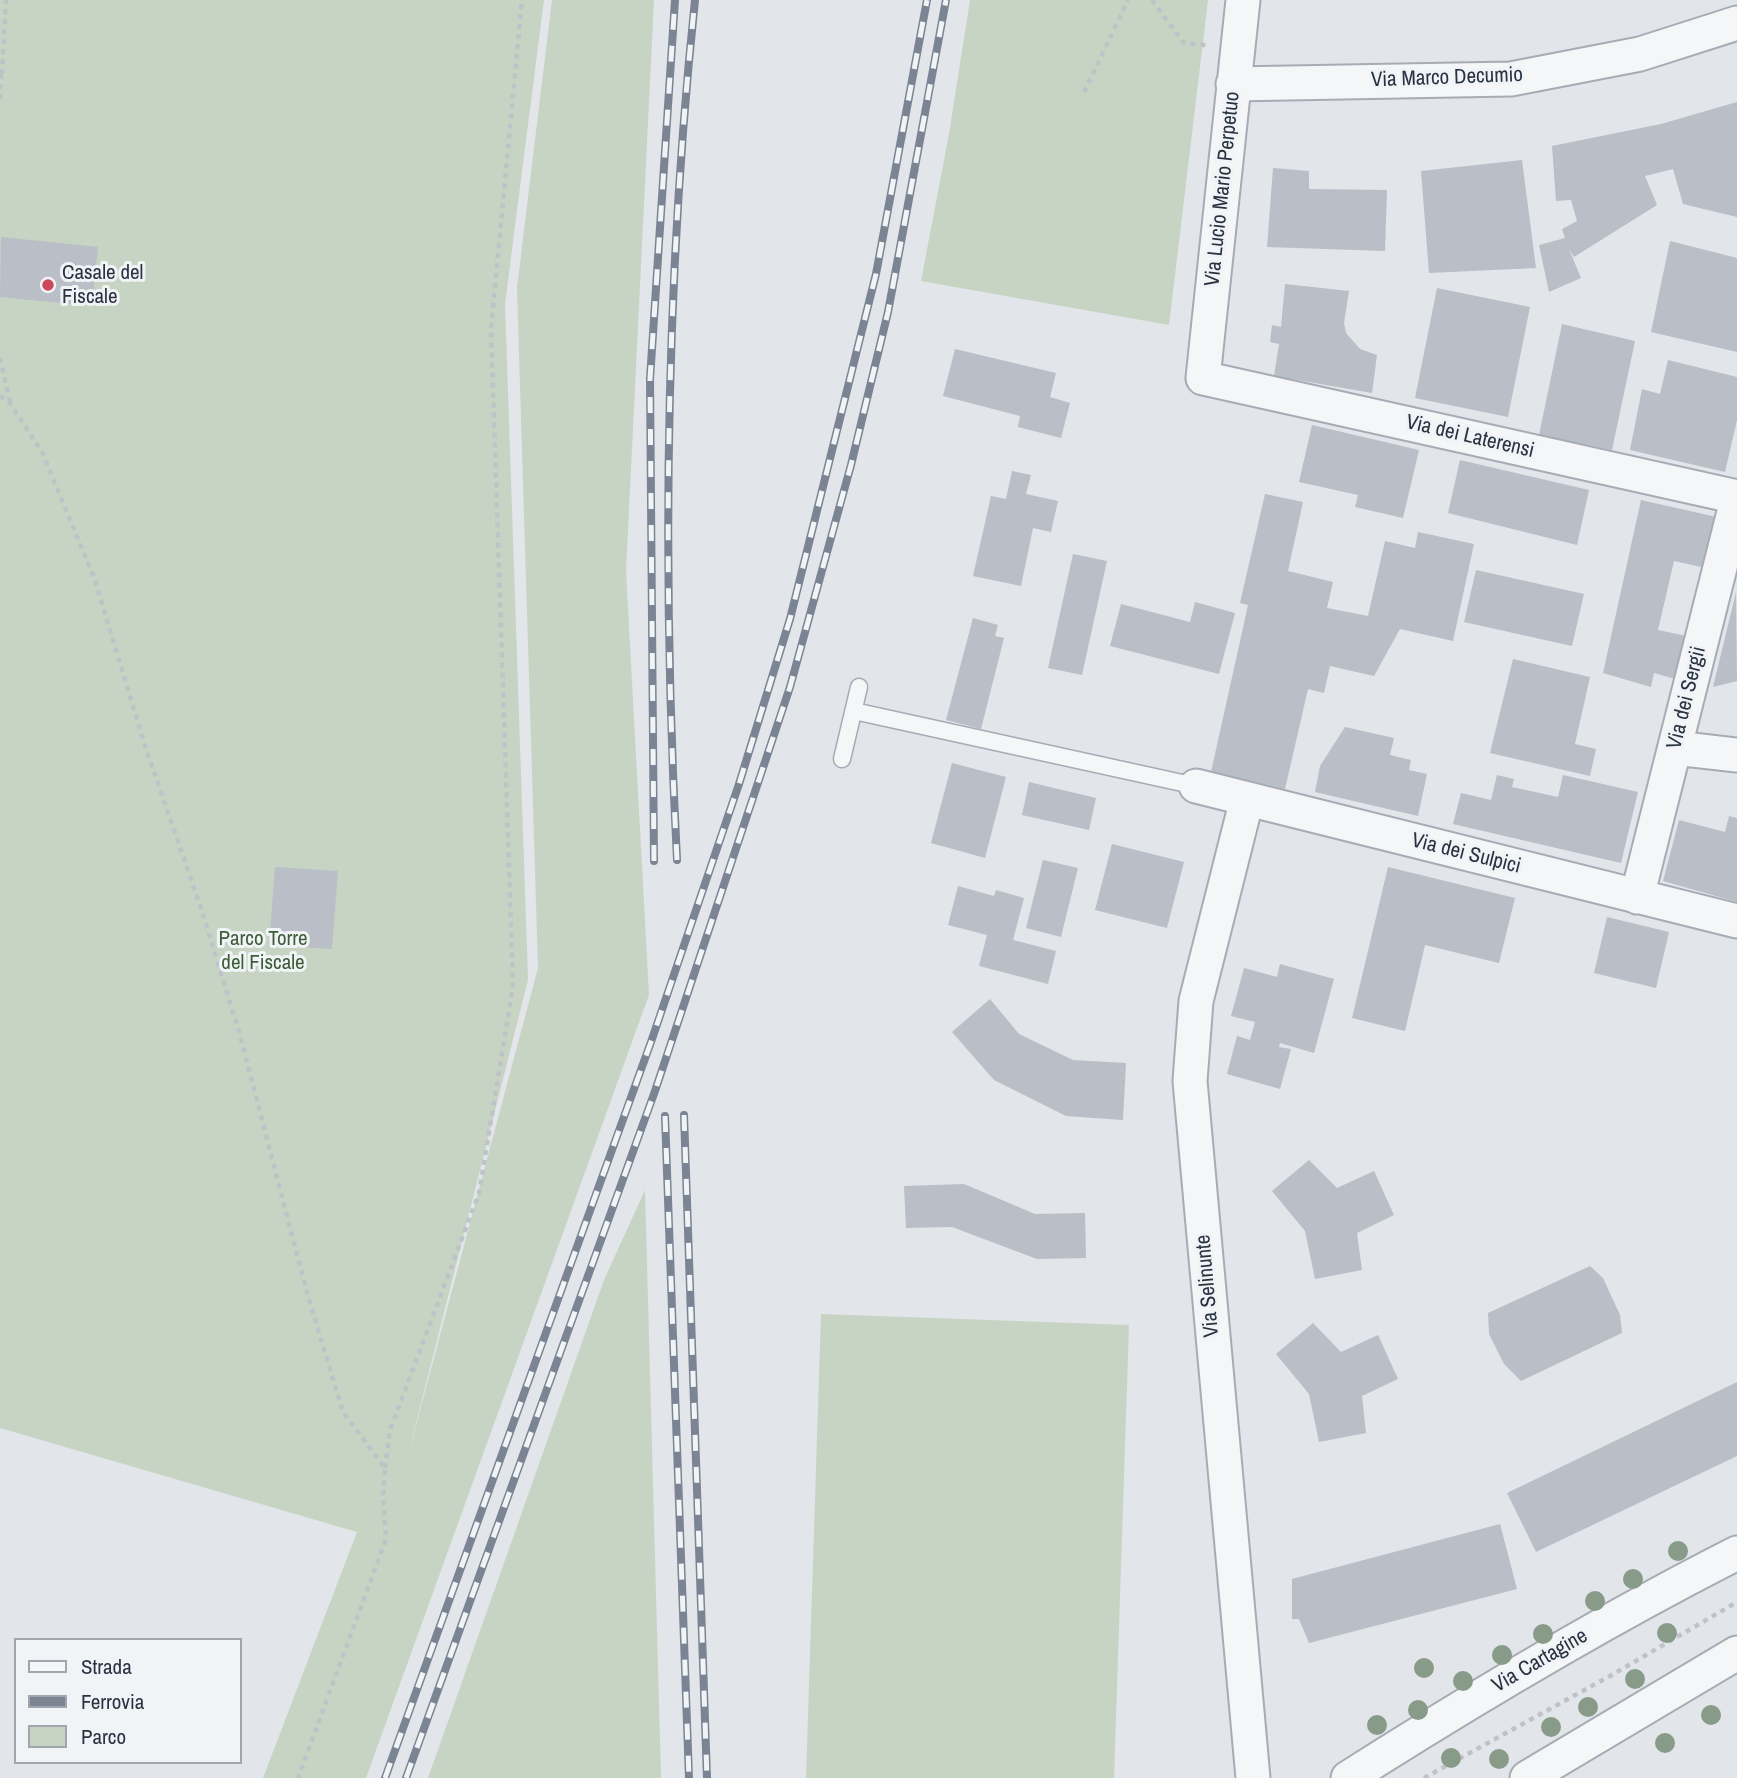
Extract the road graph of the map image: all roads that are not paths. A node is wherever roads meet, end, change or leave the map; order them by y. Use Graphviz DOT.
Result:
graph roads {
  1 [pos="1243,0"];
  2 [pos="1737,23"];
  3 [pos="1233,84"];
  4 [pos="1203,378"];
  5 [pos="1737,498"];
  6 [pos="859,687"];
  7 [pos="854,712"];
  8 [pos="1675,748"];
  9 [pos="1737,755"];
  10 [pos="842,759"];
  11 [pos="1196,786"];
  12 [pos="1247,799"];
  13 [pos="1637,897"];
  14 [pos="1737,920"];
  15 [pos="1737,1553"];
  16 [pos="1737,1653"];
  17 [pos="1254,1778"];
  18 [pos="1348,1778"];
  19 [pos="1527,1778"];
  1 -- 3 [label="street, Via Lucio Mario Perpetuo"];
  2 -- 3 [label="street, Via Marco Decumio"];
  3 -- 4 [label="street, Via Lucio Mario Perpetuo"];
  4 -- 5 [label="street, Via dei Laterensi"];
  5 -- 8 [label="street, Via dei Sergii"];
  6 -- 7 [label="lane"];
  7 -- 10 [label="lane"];
  7 -- 11 [label="lane"];
  8 -- 9 [label="street"];
  8 -- 13 [label="street, Via dei Sergii"];
  11 -- 12 [label="street, Via dei Sulpici"];
  12 -- 13 [label="street, Via dei Sulpici"];
  12 -- 17 [label="street, Via Selinunte"];
  13 -- 14 [label="street, Via dei Sulpici"];
  15 -- 18 [label="street, Via Cartagine"];
  16 -- 19 [label="street"];
}
